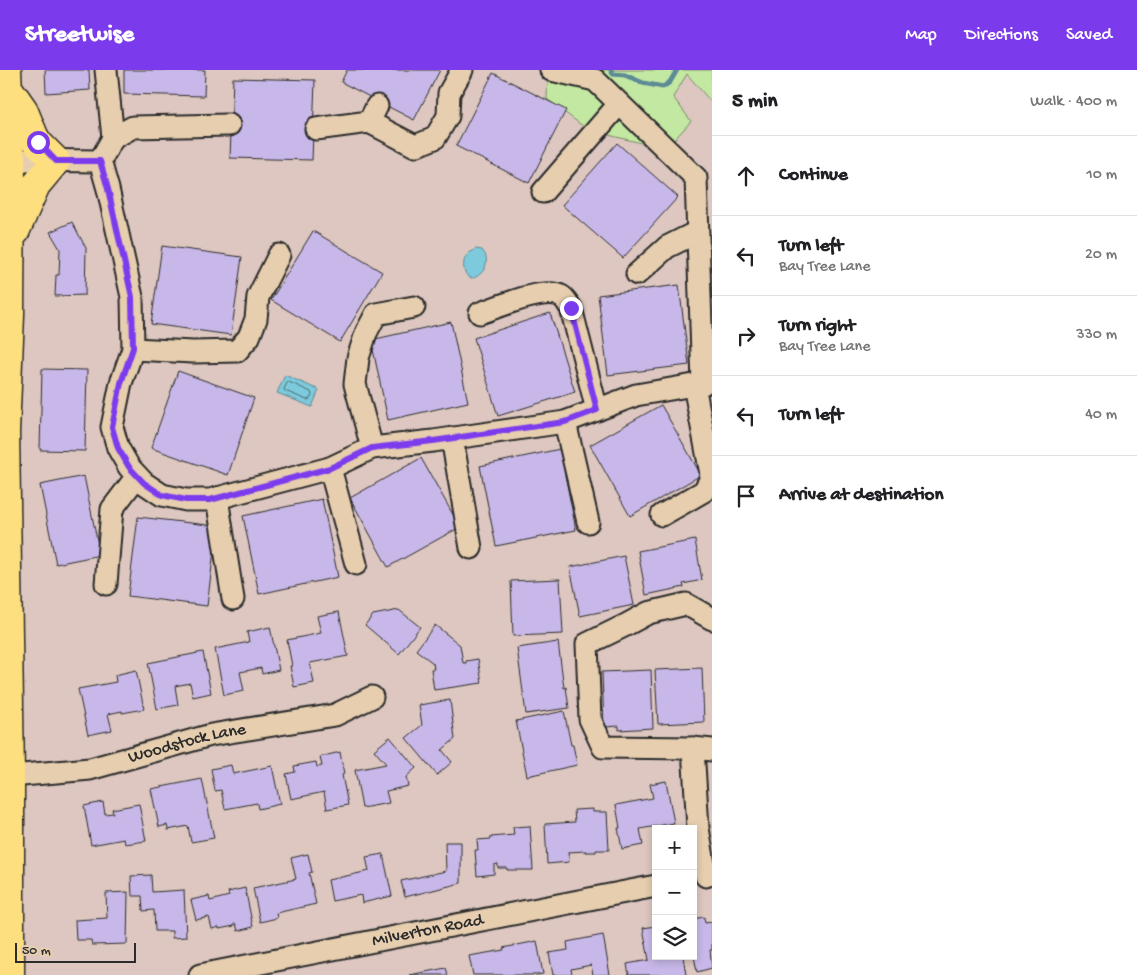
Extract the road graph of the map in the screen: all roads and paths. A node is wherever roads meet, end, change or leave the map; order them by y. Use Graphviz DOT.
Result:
graph roads {
  1 [pos="106,70"];
  2 [pos="462,70"];
  3 [pos="551,70"];
  4 [pos="7,78"];
  5 [pos="619,104"];
  6 [pos="229,125"];
  7 [pos="316,129"];
  8 [pos="113,138"];
  9 [pos="56,161"];
  10 [pos="100,161"];
  11 [pos="5,162"];
  12 [pos="543,192"];
  13 [pos="698,232"];
  14 [pos="11,240"];
  15 [pos="279,255"];
  16 [pos="637,274"];
  17 [pos="414,307"];
  18 [pos="480,313"];
  19 [pos="133,348"];
  20 [pos="694,386"];
  21 [pos="597,410"];
  22 [pos="565,422"];
  23 [pos="452,438"];
  24 [pos="372,448"];
  25 [pos="330,468"];
  26 [pos="137,476"];
  27 [pos="217,498"];
  28 [pos="662,515"];
  29 [pos="588,522"];
  30 [pos="472,548"];
  31 [pos="356,564"];
  32 [pos="106,584"];
  33 [pos="233,598"];
  34 [pos="712,619"];
  35 [pos="372,696"];
  36 [pos="702,749"];
  37 [pos="5,777"];
  38 [pos="704,877"];
  39 [pos="652,887"];
  40 [pos="10,975"];
  41 [pos="200,975"];
  1 -- 8 [label="street"];
  2 -- 7 [label="street"];
  3 -- 5 [label="street"];
  4 -- 9 [label="main road"];
  4 -- 11 [label="main road"];
  5 -- 12 [label="street"];
  5 -- 13 [label="street"];
  6 -- 8 [label="street"];
  8 -- 10 [label="street"];
  9 -- 10 [label="street"];
  9 -- 11 [label="street"];
  9 -- 14 [label="main road"];
  10 -- 19 [label="street"];
  11 -- 14 [label="main road"];
  13 -- 16 [label="street"];
  13 -- 20 [label="street"];
  14 -- 37 [label="main road"];
  15 -- 19 [label="street"];
  17 -- 24 [label="street"];
  18 -- 21 [label="street"];
  19 -- 26 [label="street"];
  20 -- 21 [label="street"];
  20 -- 28 [label="street"];
  21 -- 22 [label="street"];
  22 -- 23 [label="street"];
  22 -- 29 [label="street"];
  23 -- 24 [label="street"];
  23 -- 30 [label="street"];
  24 -- 25 [label="street"];
  25 -- 27 [label="street"];
  25 -- 31 [label="street"];
  26 -- 27 [label="street"];
  26 -- 32 [label="street"];
  27 -- 33 [label="street"];
  34 -- 36 [label="street"];
  35 -- 37 [label="street, Woodstock Lane"];
  36 -- 38 [label="street"];
  37 -- 40 [label="main road"];
  39 -- 41 [label="street, Milverton Road"];
}
